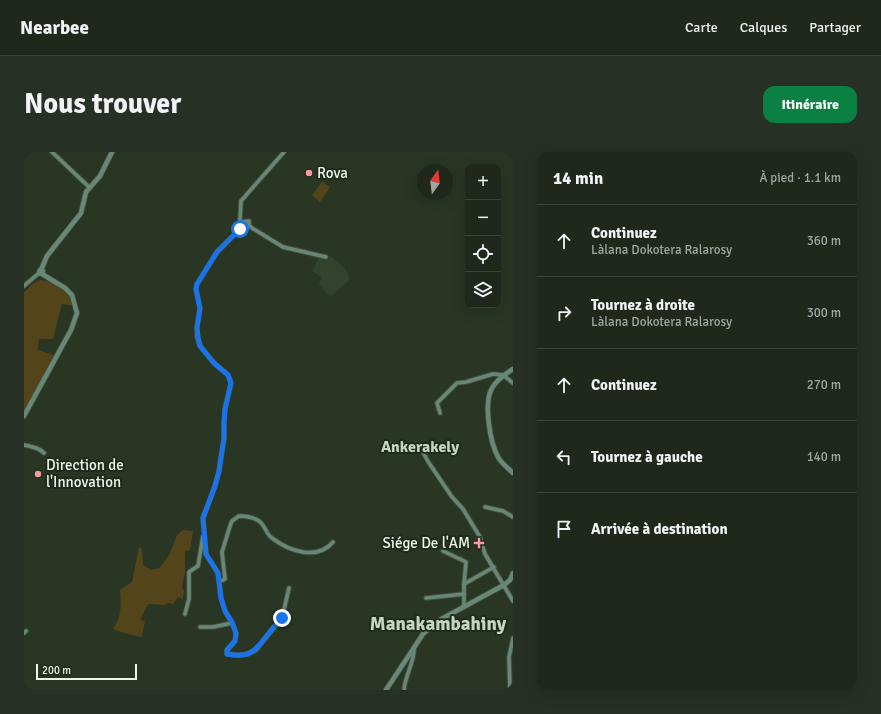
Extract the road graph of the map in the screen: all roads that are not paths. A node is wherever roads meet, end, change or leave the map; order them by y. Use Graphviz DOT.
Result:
graph roads {
  1 [pos="52,152"];
  2 [pos="112,152"];
  3 [pos="284,152"];
  4 [pos="89,187"];
  5 [pos="242,222"];
  6 [pos="326,257"];
  7 [pos="41,272"];
  8 [pos="24,286"];
  9 [pos="513,369"];
  10 [pos="503,375"];
  11 [pos="513,383"];
  12 [pos="440,413"];
  13 [pos="24,416"];
  14 [pos="388,444"];
  15 [pos="24,445"];
  16 [pos="44,453"];
  17 [pos="513,473"];
  18 [pos="485,507"];
  19 [pos="513,517"];
  20 [pos="204,531"];
  21 [pos="333,542"];
  22 [pos="442,551"];
  23 [pos="494,567"];
  24 [pos="513,572"];
  25 [pos="219,582"];
  26 [pos="464,584"];
  27 [pos="504,585"];
  28 [pos="290,588"];
  29 [pos="464,594"];
  30 [pos="512,596"];
  31 [pos="426,598"];
  32 [pos="513,601"];
  33 [pos="464,608"];
  34 [pos="185,614"];
  35 [pos="232,622"];
  36 [pos="200,627"];
  37 [pos="513,638"];
  38 [pos="414,648"];
  39 [pos="386,690"];
  40 [pos="404,690"];
  41 [pos="510,690"];
  1 -- 4 [label="street"];
  2 -- 4 [label="street"];
  3 -- 5 [label="street"];
  4 -- 7 [label="street"];
  5 -- 6 [label="street"];
  5 -- 20 [label="street"];
  7 -- 8 [label="street"];
  7 -- 13 [label="street"];
  9 -- 10 [label="street"];
  10 -- 11 [label="street"];
  10 -- 12 [label="street"];
  10 -- 17 [label="street"];
  14 -- 23 [label="street"];
  15 -- 16 [label="street"];
  18 -- 19 [label="street"];
  20 -- 25 [label="street"];
  20 -- 34 [label="street"];
  21 -- 25 [label="street"];
  22 -- 26 [label="street"];
  23 -- 26 [label="street"];
  23 -- 27 [label="street"];
  24 -- 27 [label="street"];
  25 -- 35 [label="street"];
  26 -- 29 [label="street"];
  27 -- 30 [label="street"];
  27 -- 33 [label="street"];
  28 -- 35 [label="street"];
  29 -- 31 [label="street"];
  29 -- 33 [label="street"];
  30 -- 32 [label="street"];
  33 -- 38 [label="street"];
  35 -- 36 [label="street"];
  37 -- 41 [label="street"];
  38 -- 39 [label="street"];
  38 -- 40 [label="street"];
}
